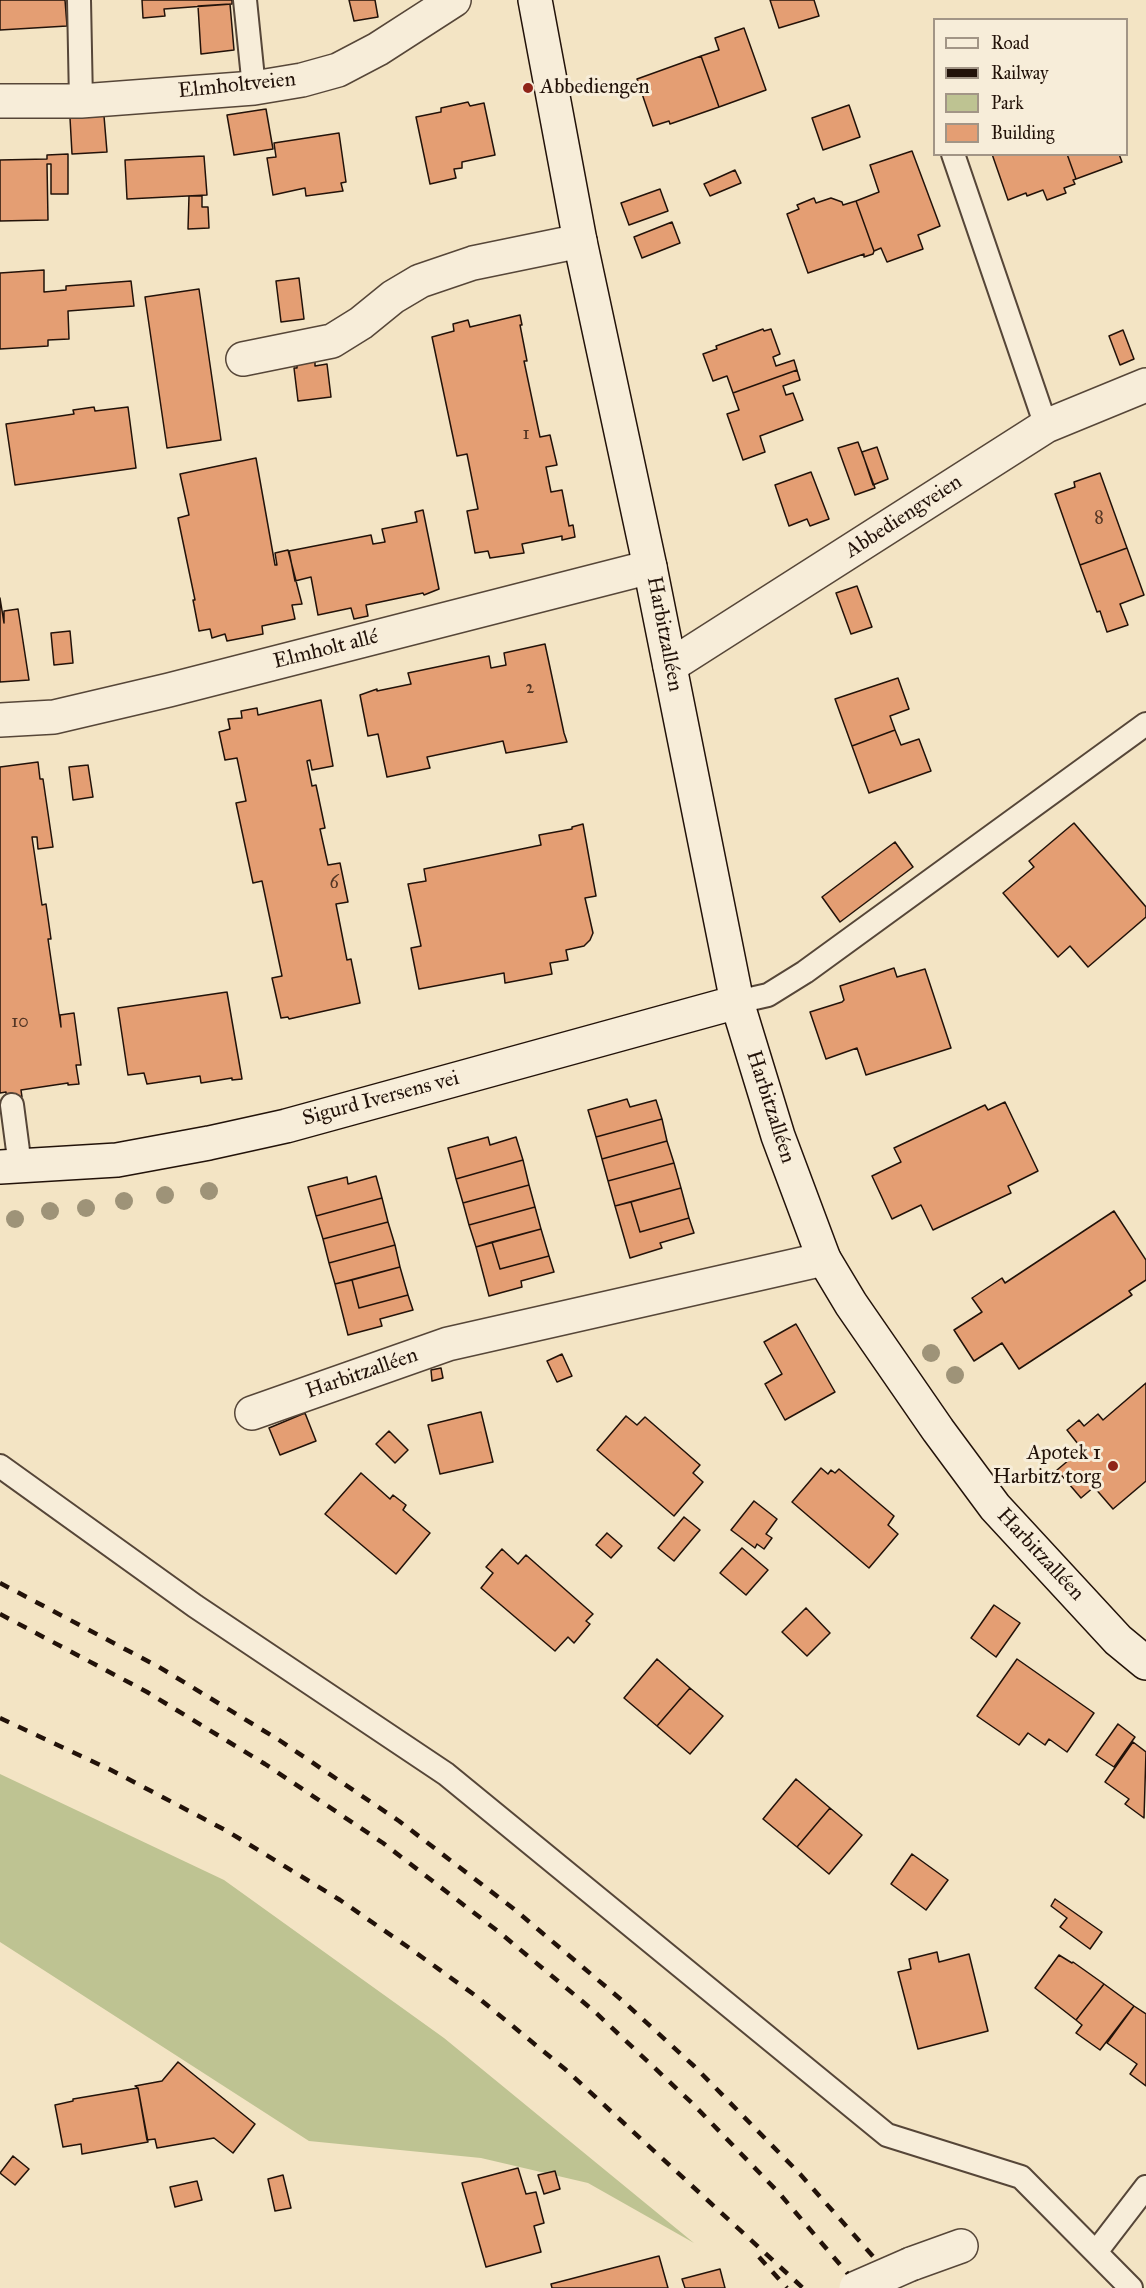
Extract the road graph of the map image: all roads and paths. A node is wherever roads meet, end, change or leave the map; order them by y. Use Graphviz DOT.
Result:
graph roads {
  1 [pos="79,0"];
  2 [pos="245,0"];
  3 [pos="454,0"];
  4 [pos="535,0"];
  5 [pos="254,88"];
  6 [pos="0,101"];
  7 [pos="81,101"];
  8 [pos="954,156"];
  9 [pos="580,241"];
  10 [pos="243,359"];
  11 [pos="1146,385"];
  12 [pos="1046,426"];
  13 [pos="650,567"];
  14 [pos="670,666"];
  15 [pos="0,720"];
  16 [pos="1146,724"];
  17 [pos="737,1002"];
  18 [pos="12,1105"];
  19 [pos="10,1166"];
  20 [pos="824,1259"];
  21 [pos="252,1413"];
  22 [pos="0,1467"];
  23 [pos="1146,1663"];
  24 [pos="1146,2187"];
  25 [pos="961,2246"];
  26 [pos="1095,2252"];
  27 [pos="856,2288"];
  28 [pos="1131,2288"];
  1 -- 7 [label="lane"];
  2 -- 5 [label="lane"];
  3 -- 5 [label="street, Elmholtveien"];
  4 -- 9 [label="street, Harbitzalléen"];
  5 -- 7 [label="street, Elmholtveien"];
  6 -- 7 [label="street, Elmholtveien"];
  8 -- 12 [label="lane"];
  9 -- 10 [label="street"];
  9 -- 13 [label="street, Harbitzalléen"];
  11 -- 12 [label="street, Abbediengveien"];
  12 -- 14 [label="street, Abbediengveien"];
  13 -- 14 [label="street, Harbitzalléen"];
  13 -- 15 [label="street, Elmholt allé"];
  14 -- 17 [label="street, Harbitzalléen"];
  16 -- 17 [label="lane"];
  17 -- 19 [label="street, Sigurd Iversens vei"];
  17 -- 20 [label="street, Harbitzalléen"];
  18 -- 19 [label="lane, Sigurd Iversens vei"];
  20 -- 21 [label="street, Harbitzalléen"];
  20 -- 23 [label="street, Harbitzalléen"];
  22 -- 26 [label="lane"];
  24 -- 26 [label="lane"];
  25 -- 27 [label="street, bridge"];
  26 -- 28 [label="lane"];
}
